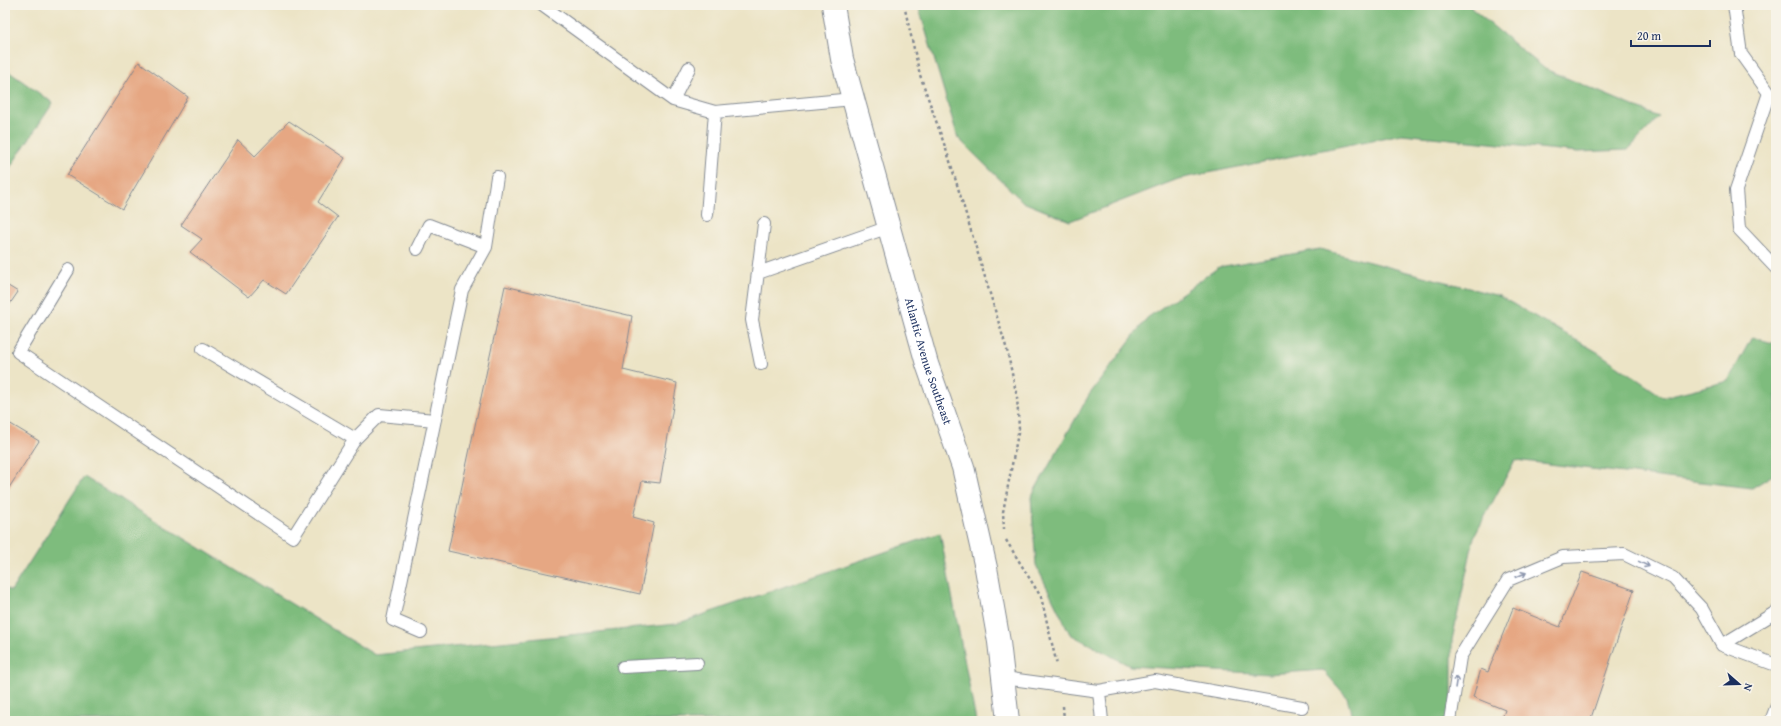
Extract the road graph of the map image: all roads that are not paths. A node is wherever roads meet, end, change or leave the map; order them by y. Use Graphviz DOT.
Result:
graph roads {
  1 [pos="542,5"];
  2 [pos="833,5"];
  3 [pos="1734,5"];
  4 [pos="690,68"];
  5 [pos="853,99"];
  6 [pos="673,100"];
  7 [pos="715,112"];
  8 [pos="497,177"];
  9 [pos="707,215"];
  10 [pos="764,224"];
  11 [pos="889,227"];
  12 [pos="486,247"];
  13 [pos="417,249"];
  14 [pos="1776,268"];
  15 [pos="68,270"];
  16 [pos="758,273"];
  17 [pos="203,349"];
  18 [pos="761,364"];
  19 [pos="435,420"];
  20 [pos="355,439"];
  21 [pos="1776,612"];
  22 [pos="421,632"];
  23 [pos="1722,645"];
  24 [pos="697,663"];
  25 [pos="1776,665"];
  26 [pos="623,666"];
  27 [pos="1004,678"];
  28 [pos="1099,691"];
  29 [pos="1302,707"];
  30 [pos="1776,708"];
  31 [pos="1008,721"];
  32 [pos="1102,721"];
  33 [pos="1450,721"];
  34 [pos="1771,721"];
  1 -- 6 [label="lane"];
  2 -- 5 [label="street, Atlantic Avenue Southeast"];
  3 -- 14 [label="lane"];
  4 -- 6 [label="lane"];
  5 -- 7 [label="lane"];
  5 -- 11 [label="street, Atlantic Avenue Southeast"];
  6 -- 7 [label="lane"];
  7 -- 9 [label="lane"];
  8 -- 12 [label="lane"];
  10 -- 16 [label="lane"];
  11 -- 16 [label="lane"];
  11 -- 27 [label="street, Atlantic Avenue Southeast"];
  12 -- 13 [label="lane"];
  12 -- 19 [label="lane"];
  15 -- 20 [label="lane"];
  16 -- 18 [label="lane"];
  17 -- 20 [label="lane"];
  19 -- 20 [label="lane"];
  19 -- 22 [label="lane"];
  21 -- 23 [label="lane"];
  23 -- 25 [label="lane"];
  33 -- 23 [label="lane, one-way"];
  24 -- 26 [label="lane"];
  27 -- 28 [label="lane"];
  27 -- 31 [label="street, Atlantic Avenue Southeast"];
  28 -- 29 [label="lane"];
  28 -- 32 [label="lane"];
  30 -- 34 [label="lane"];
}
